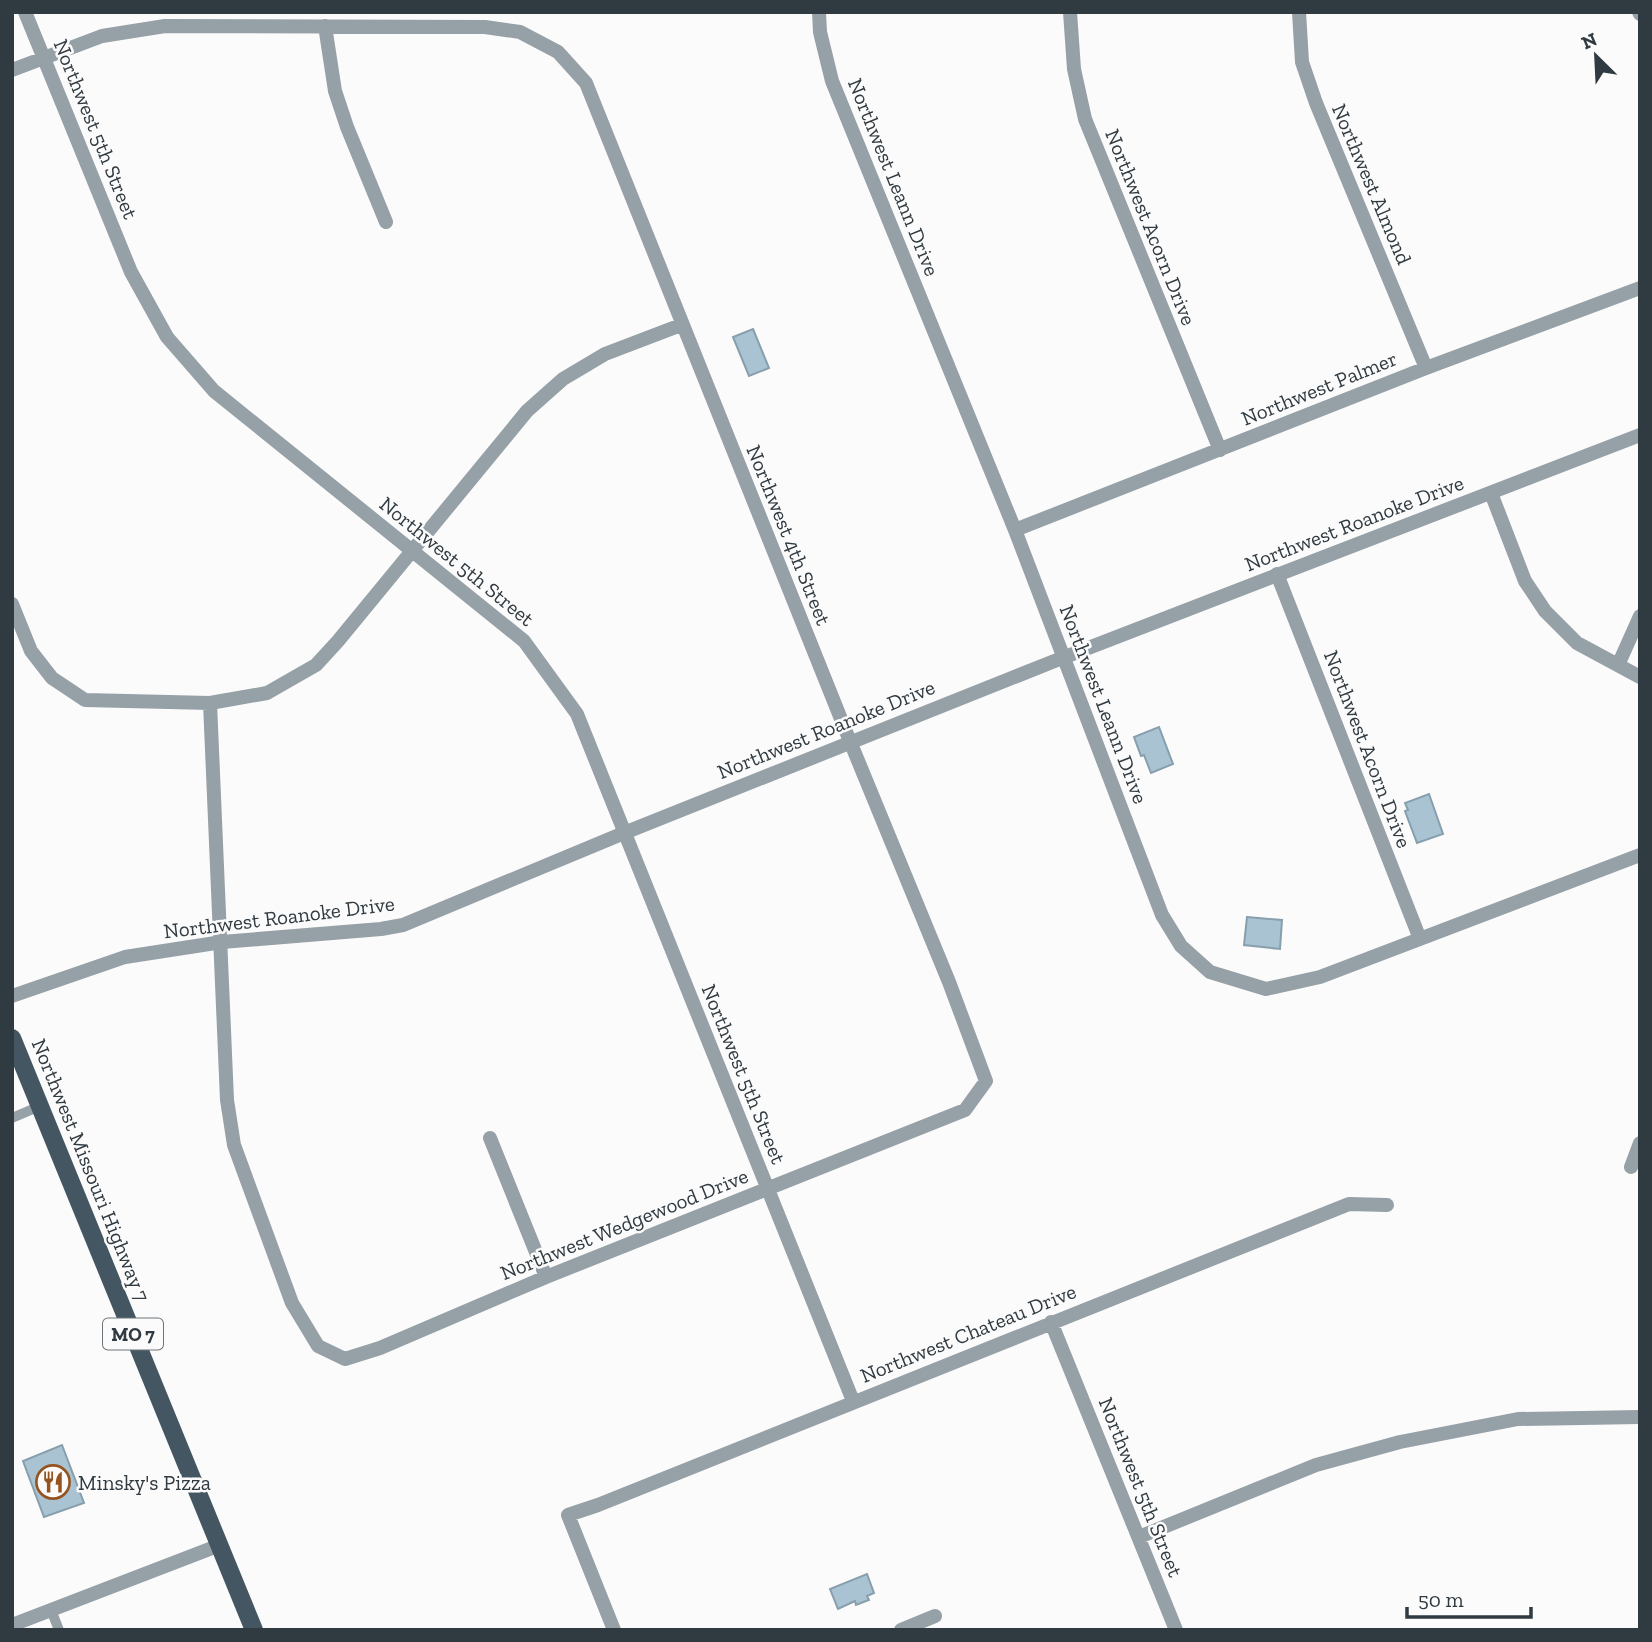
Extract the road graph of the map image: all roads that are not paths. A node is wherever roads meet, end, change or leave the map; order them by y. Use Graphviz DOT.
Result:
graph roads {
  1 [pos="25,12"];
  2 [pos="819,12"];
  3 [pos="1070,12"];
  4 [pos="1298,12"];
  5 [pos="325,26"];
  6 [pos="43,57"];
  7 [pos="12,70"];
  8 [pos="386,222"];
  9 [pos="1640,288"];
  10 [pos="681,325"];
  11 [pos="1426,368"];
  12 [pos="1640,435"];
  13 [pos="1220,450"];
  14 [pos="1491,493"];
  15 [pos="1015,530"];
  16 [pos="413,551"];
  17 [pos="1277,574"];
  18 [pos="12,604"];
  19 [pos="1640,616"];
  20 [pos="1064,657"];
  21 [pos="1619,663"];
  22 [pos="1640,677"];
  23 [pos="210,703"];
  24 [pos="850,742"];
  25 [pos="624,833"];
  26 [pos="1640,855"];
  27 [pos="1420,939"];
  28 [pos="222,942"];
  29 [pos="12,996"];
  30 [pos="12,1038"];
  31 [pos="986,1081"];
  32 [pos="40,1106"];
  33 [pos="12,1118"];
  34 [pos="489,1138"];
  35 [pos="1640,1143"];
  36 [pos="1631,1167"];
  37 [pos="768,1188"];
  38 [pos="1387,1205"];
  39 [pos="546,1277"];
  40 [pos="1051,1322"];
  41 [pos="853,1401"];
  42 [pos="1640,1417"];
  43 [pos="1139,1537"];
  44 [pos="219,1545"];
  45 [pos="51,1609"];
  46 [pos="935,1616"];
  47 [pos="12,1625"];
  48 [pos="59,1630"];
  49 [pos="254,1630"];
  50 [pos="614,1630"];
  51 [pos="901,1630"];
  52 [pos="1176,1630"];
  1 -- 6 [label="street, Northwest 5th Street"];
  2 -- 15 [label="street, Northwest Leann Drive"];
  3 -- 13 [label="street, Northwest Acorn Drive"];
  4 -- 11 [label="street, Northwest Almond"];
  5 -- 6 [label="street, Northwest 4th Street"];
  5 -- 8 [label="street"];
  5 -- 10 [label="street, Northwest 4th Street"];
  6 -- 7 [label="street, Northwest 4th Street"];
  6 -- 16 [label="street, Northwest 5th Street"];
  9 -- 11 [label="street, Northwest Palmer"];
  10 -- 16 [label="street"];
  10 -- 24 [label="street, Northwest 4th Street"];
  11 -- 13 [label="street, Northwest Palmer"];
  12 -- 14 [label="street, Northwest Roanoke Drive"];
  13 -- 15 [label="street, Northwest Palmer"];
  14 -- 17 [label="street, Northwest Roanoke Drive"];
  14 -- 21 [label="street"];
  15 -- 20 [label="street, Northwest Leann Drive"];
  16 -- 23 [label="street"];
  16 -- 25 [label="street, Northwest 5th Street"];
  17 -- 20 [label="street, Northwest Roanoke Drive"];
  17 -- 27 [label="street, Northwest Acorn Drive"];
  18 -- 23 [label="street"];
  19 -- 21 [label="street"];
  20 -- 24 [label="street, Northwest Roanoke Drive"];
  20 -- 27 [label="street, Northwest Leann Drive"];
  21 -- 22 [label="street"];
  23 -- 28 [label="street"];
  24 -- 25 [label="street, Northwest Roanoke Drive"];
  24 -- 31 [label="street, Northwest 4th Street"];
  25 -- 28 [label="street, Northwest Roanoke Drive"];
  25 -- 37 [label="street, Northwest 5th Street"];
  26 -- 27 [label="street, Northwest Leann Drive"];
  28 -- 29 [label="street, Northwest Roanoke Drive"];
  28 -- 39 [label="street, Northwest Wedgewood Drive"];
  30 -- 32 [label="main road, Northwest Missouri Highway 7 / MO 7"];
  31 -- 37 [label="street, Northwest Wedgewood Drive"];
  32 -- 33 [label="lane"];
  32 -- 44 [label="main road, Northwest Missouri Highway 7 / MO 7"];
  34 -- 39 [label="street"];
  35 -- 36 [label="street"];
  37 -- 39 [label="street, Northwest Wedgewood Drive"];
  37 -- 41 [label="street, Northwest 5th Street"];
  38 -- 40 [label="street, Northwest Chateau Drive"];
  40 -- 41 [label="street, Northwest Chateau Drive"];
  40 -- 43 [label="street, Northwest 5th Street"];
  41 -- 50 [label="street, Northwest Chateau Drive"];
  42 -- 43 [label="street"];
  43 -- 52 [label="street, Northwest 5th Street"];
  44 -- 45 [label="street"];
  44 -- 49 [label="main road, Northwest Missouri Highway 7 / MO 7"];
  45 -- 47 [label="street"];
  45 -- 48 [label="lane"];
  46 -- 51 [label="street"];
}
